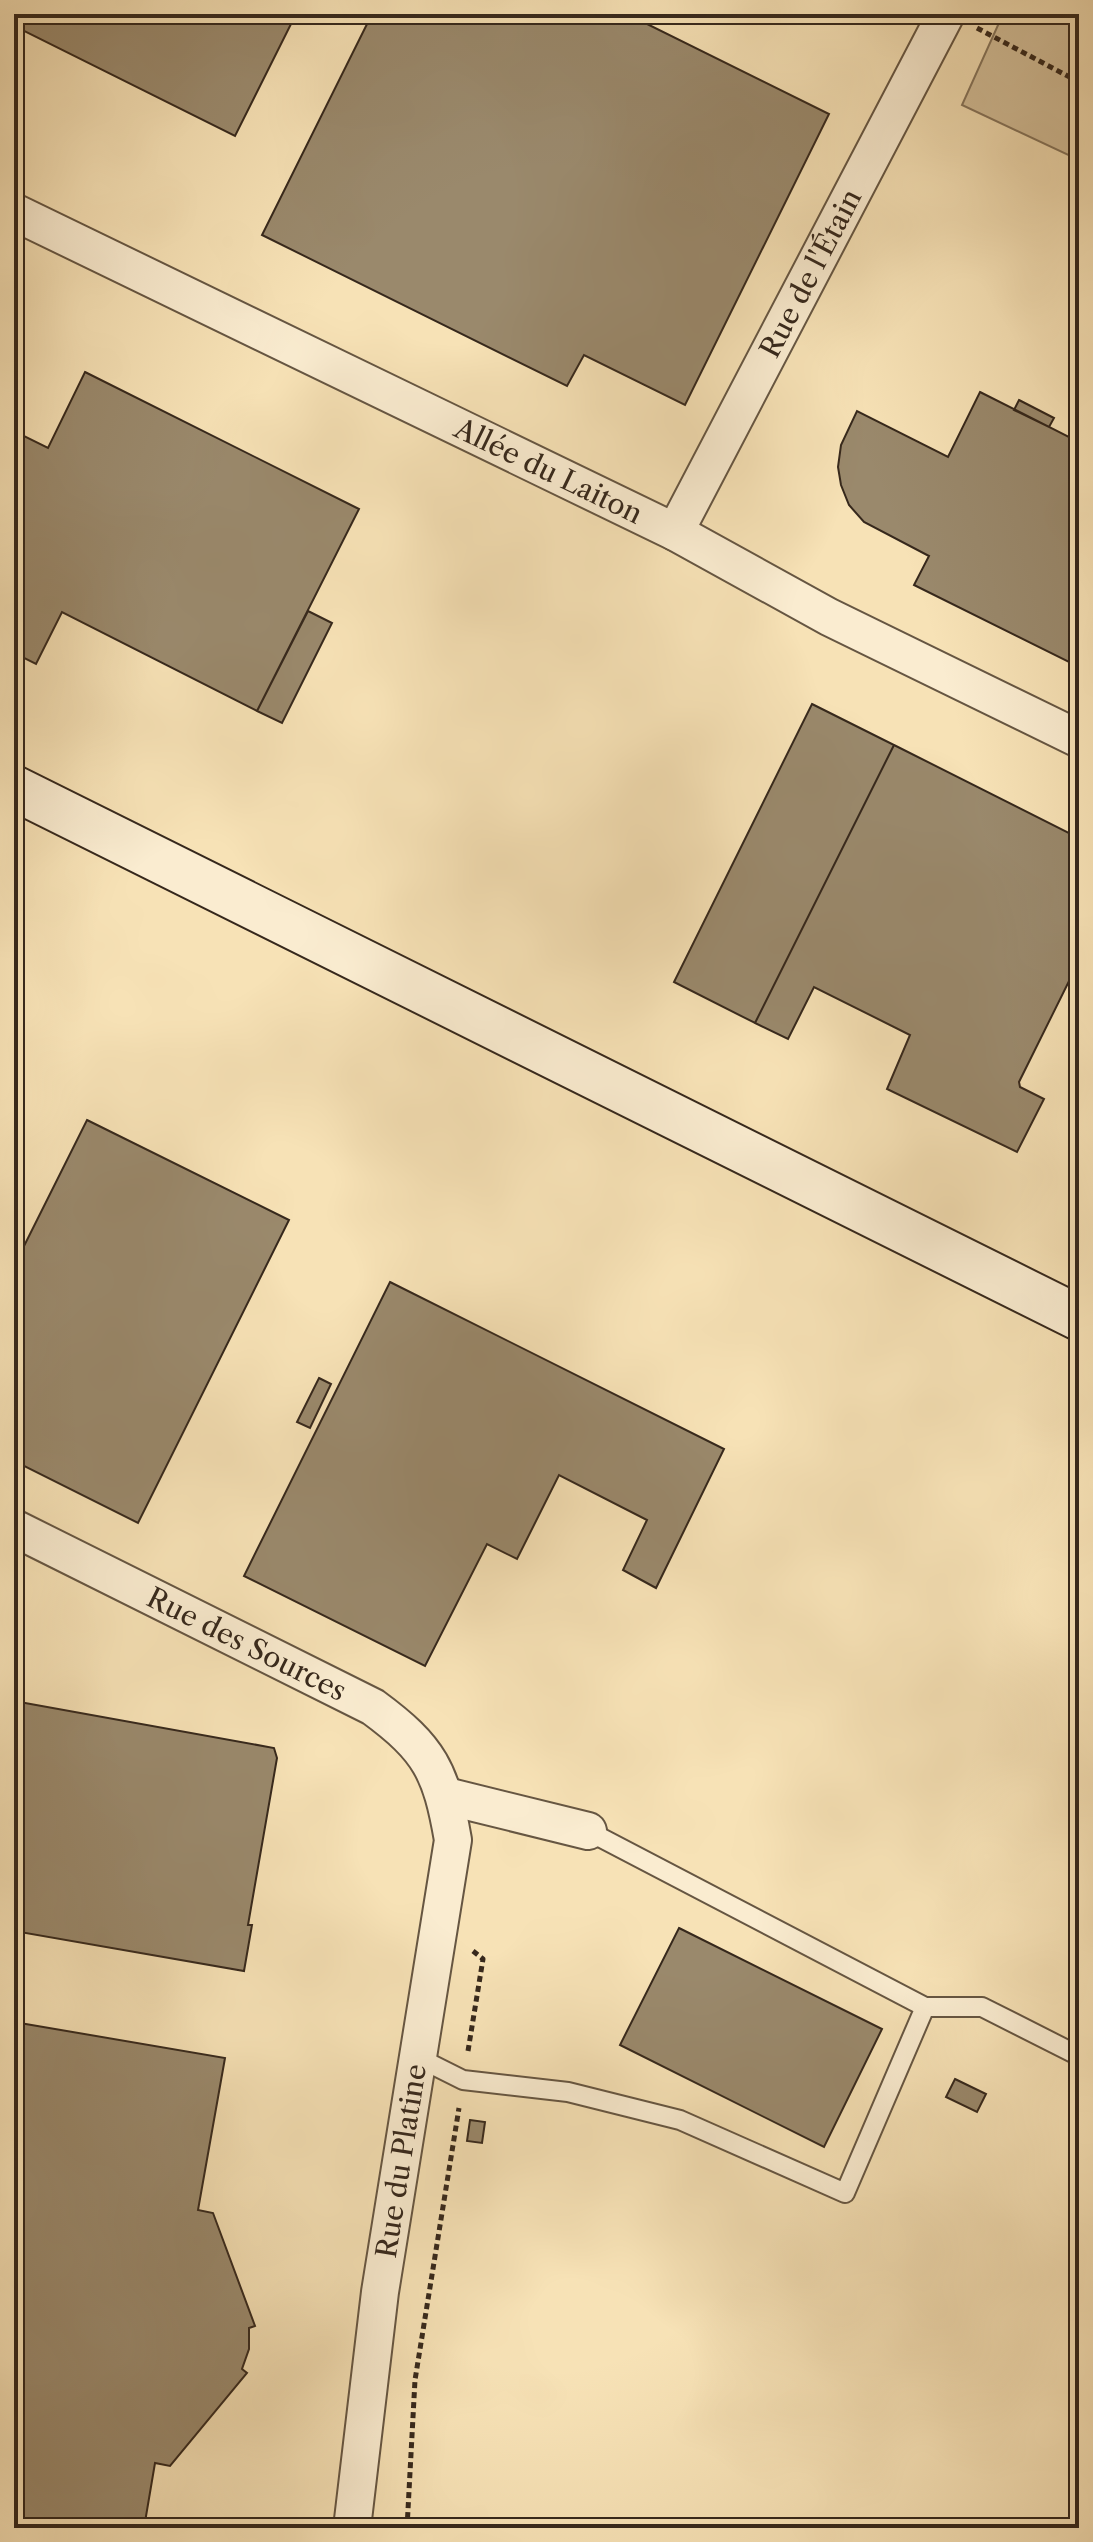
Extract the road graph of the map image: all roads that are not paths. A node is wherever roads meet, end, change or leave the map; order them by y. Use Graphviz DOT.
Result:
graph roads {
  1 [pos="955,18"];
  2 [pos="14,212"];
  3 [pos="675,532"];
  4 [pos="1079,739"];
  5 [pos="14,788"];
  6 [pos="1079,1318"];
  7 [pos="14,1528"];
  8 [pos="446,1796"];
  9 [pos="588,1831"];
  10 [pos="925,2007"];
  11 [pos="1079,2056"];
  12 [pos="417,2057"];
  13 [pos="352,2528"];
  1 -- 3 [label="street, Rue de l'Étain"];
  2 -- 3 [label="street, Allée du Laiton"];
  3 -- 4 [label="street, Allée du Laiton"];
  5 -- 6 [label="street"];
  7 -- 8 [label="street, Rue des Sources"];
  8 -- 9 [label="street"];
  8 -- 12 [label="street, Rue du Platine"];
  9 -- 10 [label="lane"];
  10 -- 11 [label="lane"];
  10 -- 12 [label="lane"];
  12 -- 13 [label="street, Rue du Platine"];
}
